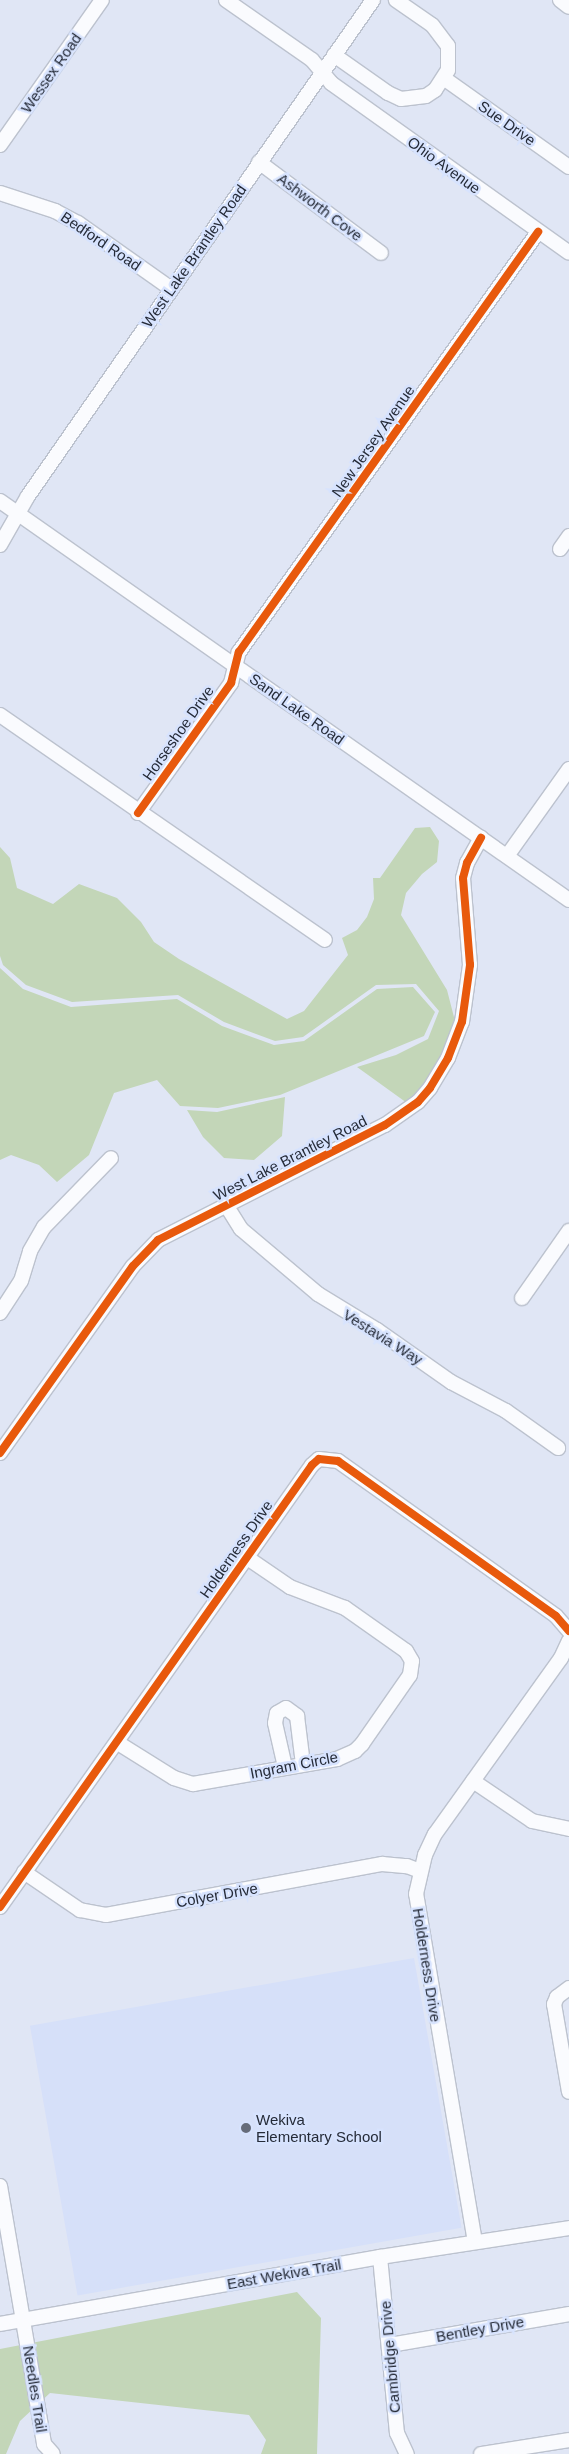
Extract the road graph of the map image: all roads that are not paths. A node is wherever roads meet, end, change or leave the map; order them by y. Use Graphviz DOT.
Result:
graph roads {
  1 [pos="102,0"];
  2 [pos="226,0"];
  3 [pos="372,0"];
  4 [pos="396,0"];
  5 [pos="560,0"];
  6 [pos="569,6"];
  7 [pos="334,55"];
  8 [pos="322,72"];
  9 [pos="444,79"];
  10 [pos="0,145"];
  11 [pos="259,162"];
  12 [pos="569,167"];
  13 [pos="0,193"];
  14 [pos="538,232"];
  15 [pos="381,253"];
  16 [pos="569,253"];
  17 [pos="170,288"];
  18 [pos="0,501"];
  19 [pos="19,514"];
  20 [pos="569,536"];
  21 [pos="0,545"];
  22 [pos="560,549"];
  23 [pos="235,667"];
  24 [pos="0,715"];
  25 [pos="569,769"];
  26 [pos="138,813"];
  27 [pos="481,838"];
  28 [pos="507,856"];
  29 [pos="569,900"];
  30 [pos="325,940"];
  31 [pos="111,1158"];
  32 [pos="226,1205"];
  33 [pos="569,1231"];
  34 [pos="522,1298"];
  35 [pos="0,1313"];
  36 [pos="558,1448"];
  37 [pos="0,1454"];
  38 [pos="246,1557"];
  39 [pos="569,1631"];
  40 [pos="569,1641"];
  41 [pos="118,1743"];
  42 [pos="303,1764"];
  43 [pos="285,1767"];
  44 [pos="473,1781"];
  45 [pos="569,1829"];
  46 [pos="420,1871"];
  47 [pos="24,1872"];
  48 [pos="0,1907"];
  49 [pos="569,1988"];
  50 [pos="569,2092"];
  51 [pos="0,2186"];
  52 [pos="569,2228"];
  53 [pos="475,2242"];
  54 [pos="380,2257"];
  55 [pos="569,2314"];
  56 [pos="23,2320"];
  57 [pos="0,2324"];
  58 [pos="390,2345"];
  59 [pos="569,2440"];
  60 [pos="53,2454"];
  61 [pos="408,2454"];
  62 [pos="481,2454"];
  1 -- 10 [label="street, Wessex Road"];
  2 -- 8 [label="street, Ohio Avenue"];
  3 -- 7 [label="street, West Lake Brantley Road"];
  4 -- 9 [label="street"];
  5 -- 6 [label="street"];
  7 -- 8 [label="street, West Lake Brantley Road"];
  7 -- 9 [label="street"];
  8 -- 11 [label="street, West Lake Brantley Road"];
  8 -- 14 [label="street, Ohio Avenue"];
  9 -- 12 [label="street, Sue Drive"];
  11 -- 15 [label="street, Ashworth Cove"];
  11 -- 17 [label="street, West Lake Brantley Road"];
  13 -- 17 [label="street, Bedford Road"];
  14 -- 16 [label="street, Ohio Avenue"];
  14 -- 23 [label="street, New Jersey Avenue"];
  17 -- 19 [label="street, West Lake Brantley Road"];
  18 -- 19 [label="street, Sand Lake Road"];
  19 -- 21 [label="street, West Lake Brantley Road"];
  19 -- 23 [label="street, Sand Lake Road"];
  20 -- 22 [label="street"];
  23 -- 26 [label="street, Horseshoe Drive"];
  23 -- 27 [label="street, Sand Lake Road"];
  24 -- 26 [label="street"];
  25 -- 28 [label="street"];
  26 -- 30 [label="street"];
  27 -- 28 [label="street, Sand Lake Road"];
  27 -- 32 [label="street, West Lake Brantley Road"];
  28 -- 29 [label="street, Sand Lake Road"];
  31 -- 35 [label="street"];
  32 -- 36 [label="street, Vestavia Way"];
  32 -- 37 [label="street, West Lake Brantley Road"];
  33 -- 34 [label="street"];
  38 -- 39 [label="street, Holderness Drive"];
  38 -- 41 [label="street, Holderness Drive"];
  38 -- 42 [label="street, Ingram Circle"];
  40 -- 44 [label="street, Holderness Drive"];
  41 -- 43 [label="street, Ingram Circle"];
  41 -- 47 [label="street, Holderness Drive"];
  42 -- 43 [label="street, Ingram Circle"];
  42 -- 43 [label="street"];
  44 -- 45 [label="street"];
  44 -- 46 [label="street, Holderness Drive"];
  46 -- 47 [label="street, Colyer Drive"];
  46 -- 53 [label="street, Holderness Drive"];
  47 -- 48 [label="street, Holderness Drive"];
  49 -- 50 [label="street"];
  51 -- 56 [label="street"];
  52 -- 53 [label="street, East Wekiva Trail"];
  53 -- 54 [label="street, East Wekiva Trail"];
  54 -- 56 [label="street, East Wekiva Trail"];
  54 -- 58 [label="street, Cambridge Drive"];
  55 -- 58 [label="street, Bentley Drive"];
  56 -- 57 [label="street, East Wekiva Trail"];
  56 -- 60 [label="street, Needles Trail"];
  58 -- 61 [label="street, Cambridge Drive"];
  59 -- 62 [label="street"];
}
